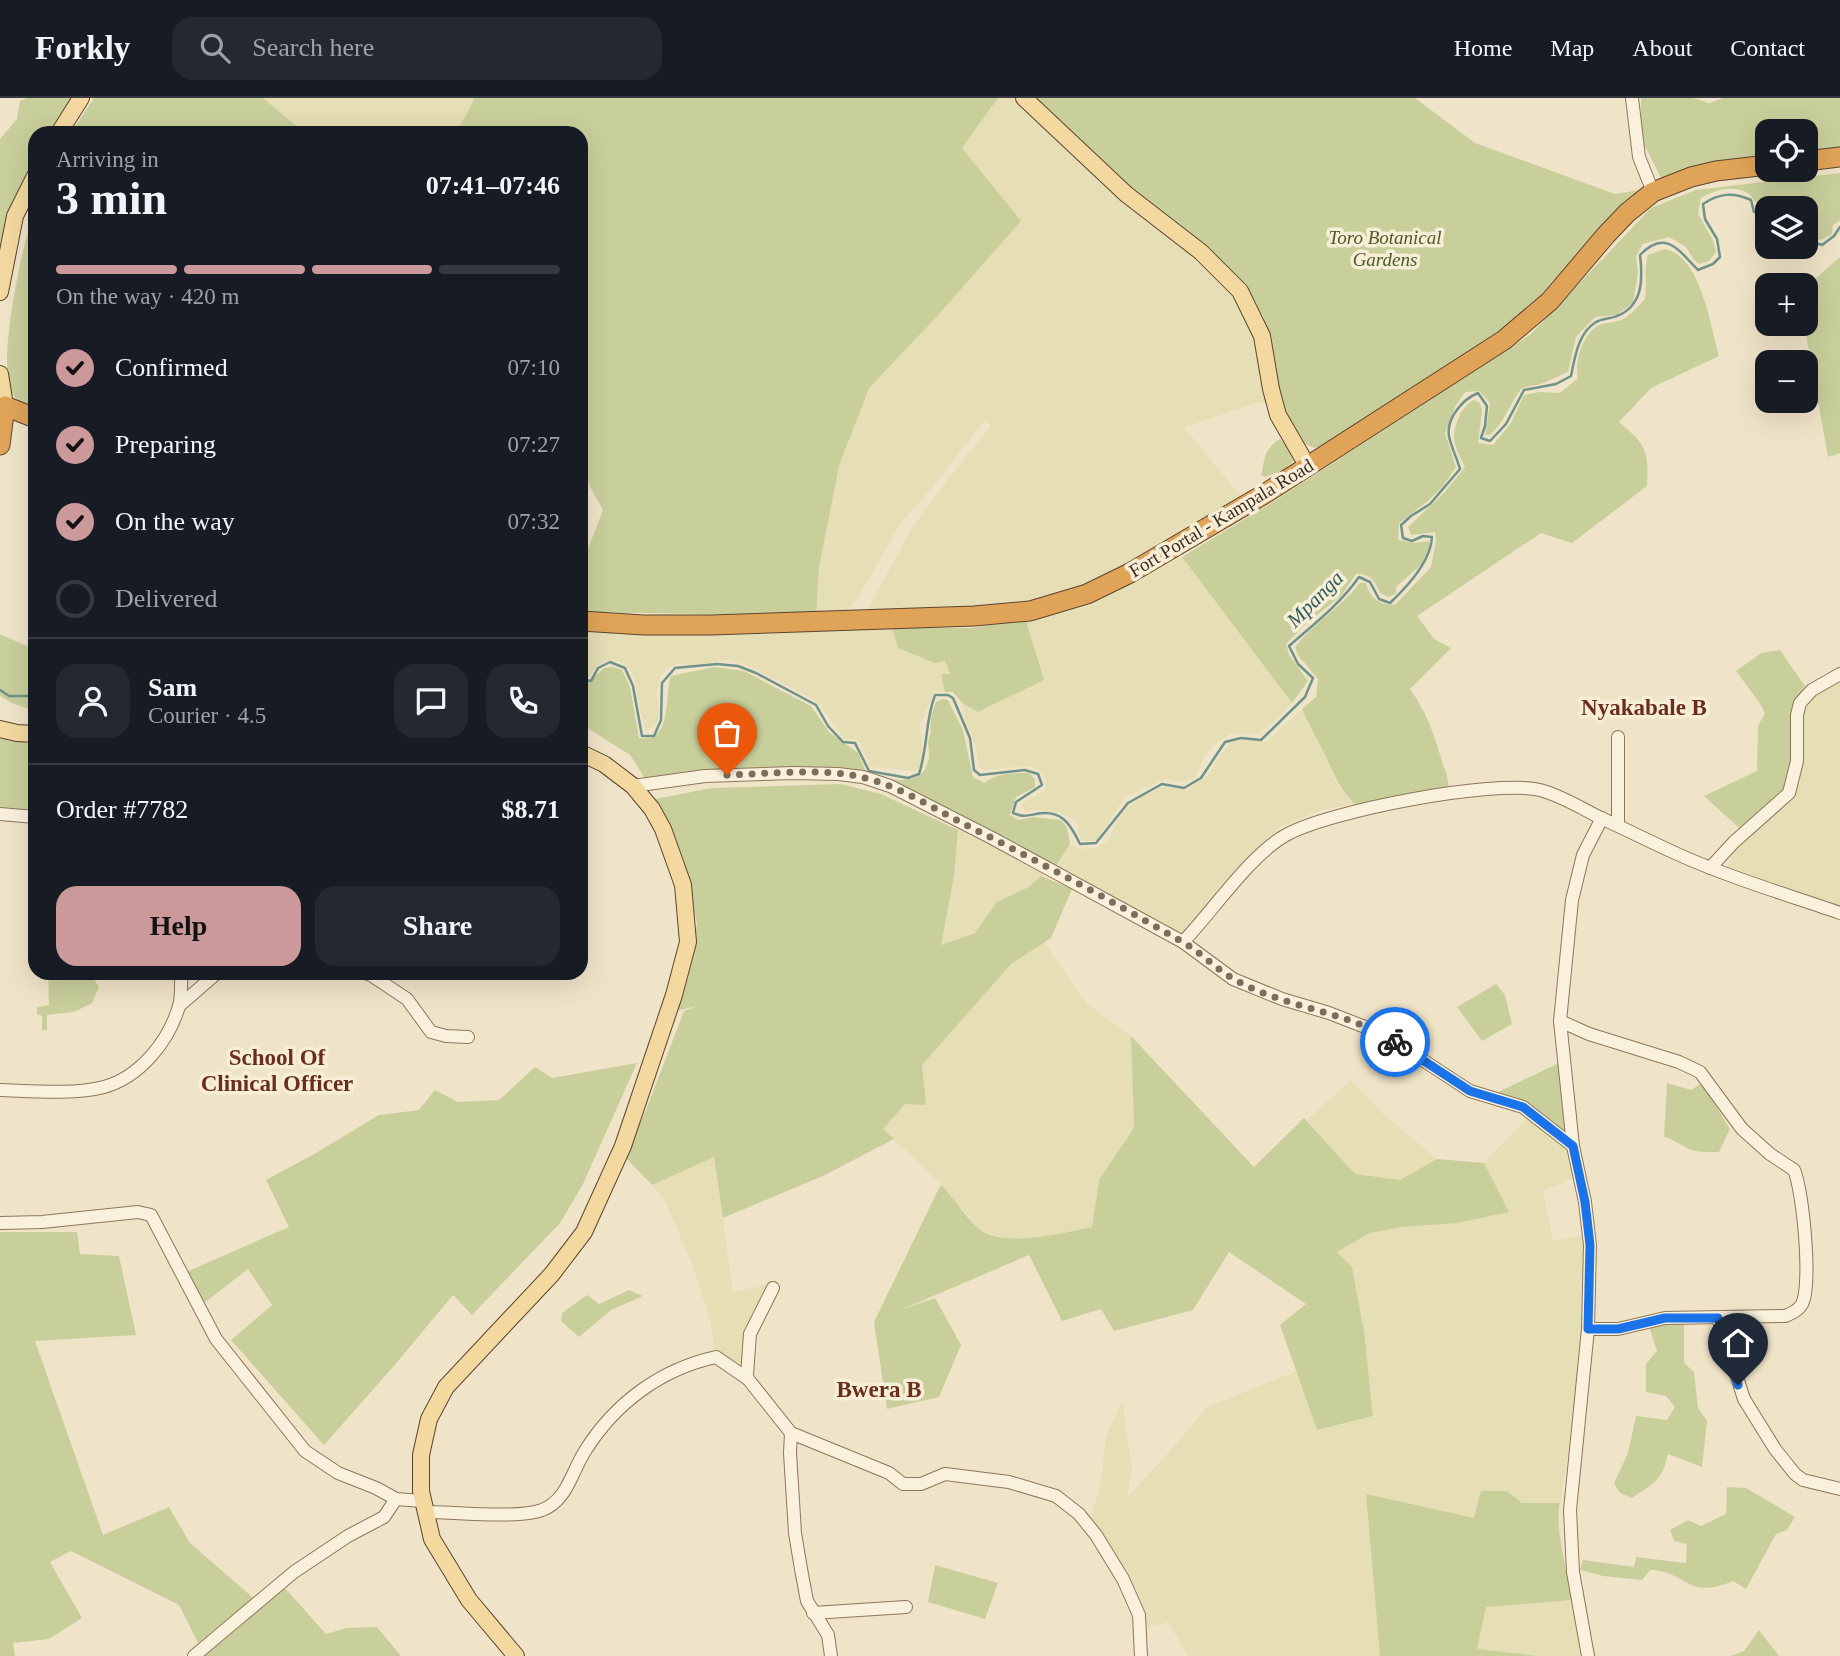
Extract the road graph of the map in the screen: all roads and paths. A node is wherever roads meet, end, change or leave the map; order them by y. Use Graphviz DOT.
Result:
graph roads {
  1 [pos="81,98"];
  2 [pos="1024,98"];
  3 [pos="1632,98"];
  4 [pos="63,126"];
  5 [pos="1840,157"];
  6 [pos="1818,160"];
  7 [pos="1755,166"];
  8 [pos="28,190"];
  9 [pos="1653,192"];
  10 [pos="0,292"];
  11 [pos="0,374"];
  12 [pos="5,405"];
  13 [pos="28,415"];
  14 [pos="0,445"];
  15 [pos="1308,467"];
  16 [pos="588,621"];
  17 [pos="1840,674"];
  18 [pos="0,729"];
  19 [pos="28,734"];
  20 [pos="1618,737"];
  21 [pos="588,756"];
  22 [pos="633,786"];
  23 [pos="0,814"];
  24 [pos="28,816"];
  25 [pos="1602,818"];
  26 [pos="1618,825"];
  27 [pos="1710,868"];
  28 [pos="1840,913"];
  29 [pos="1183,942"];
  30 [pos="181,980"];
  31 [pos="209,980"];
  32 [pos="378,980"];
  33 [pos="179,1006"];
  34 [pos="1560,1021"];
  35 [pos="468,1037"];
  36 [pos="0,1090"];
  37 [pos="1573,1146"];
  38 [pos="0,1223"];
  39 [pos="773,1288"];
  40 [pos="1718,1318"];
  41 [pos="1588,1329"];
  42 [pos="748,1379"];
  43 [pos="791,1433"];
  44 [pos="1840,1489"];
  45 [pos="396,1499"];
  46 [pos="423,1501"];
  47 [pos="906,1607"];
  48 [pos="813,1613"];
  49 [pos="194,1656"];
  50 [pos="516,1656"];
  51 [pos="831,1656"];
  52 [pos="1141,1656"];
  53 [pos="1588,1656"];
  1 -- 4 [label="main road"];
  2 -- 15 [label="main road"];
  3 -- 9 [label="street"];
  5 -- 6 [label="highway"];
  7 -- 9 [label="highway, Fort Portal - Kampala Road"];
  8 -- 10 [label="main road"];
  9 -- 15 [label="highway, Fort Portal - Kampala Road"];
  11 -- 12 [label="main road"];
  12 -- 13 [label="highway"];
  12 -- 14 [label="highway"];
  15 -- 16 [label="highway, Fort Portal - Kampala Road"];
  17 -- 27 [label="street"];
  18 -- 19 [label="main road"];
  20 -- 26 [label="street"];
  21 -- 22 [label="main road"];
  22 -- 29 [label="street"];
  22 -- 46 [label="main road"];
  23 -- 24 [label="street"];
  25 -- 26 [label="street"];
  25 -- 29 [label="street"];
  25 -- 34 [label="street"];
  26 -- 27 [label="street"];
  27 -- 28 [label="street"];
  29 -- 37 [label="street"];
  30 -- 33 [label="street"];
  31 -- 33 [label="street"];
  32 -- 35 [label="street"];
  33 -- 36 [label="street"];
  34 -- 37 [label="street"];
  34 -- 40 [label="street"];
  37 -- 41 [label="street"];
  38 -- 45 [label="street"];
  39 -- 42 [label="street"];
  40 -- 41 [label="street"];
  40 -- 44 [label="street"];
  41 -- 53 [label="street"];
  42 -- 43 [label="street"];
  42 -- 46 [label="street"];
  43 -- 48 [label="street"];
  43 -- 52 [label="street"];
  45 -- 46 [label="street"];
  45 -- 49 [label="street"];
  46 -- 50 [label="main road"];
  47 -- 48 [label="street"];
  48 -- 51 [label="street"];
}
